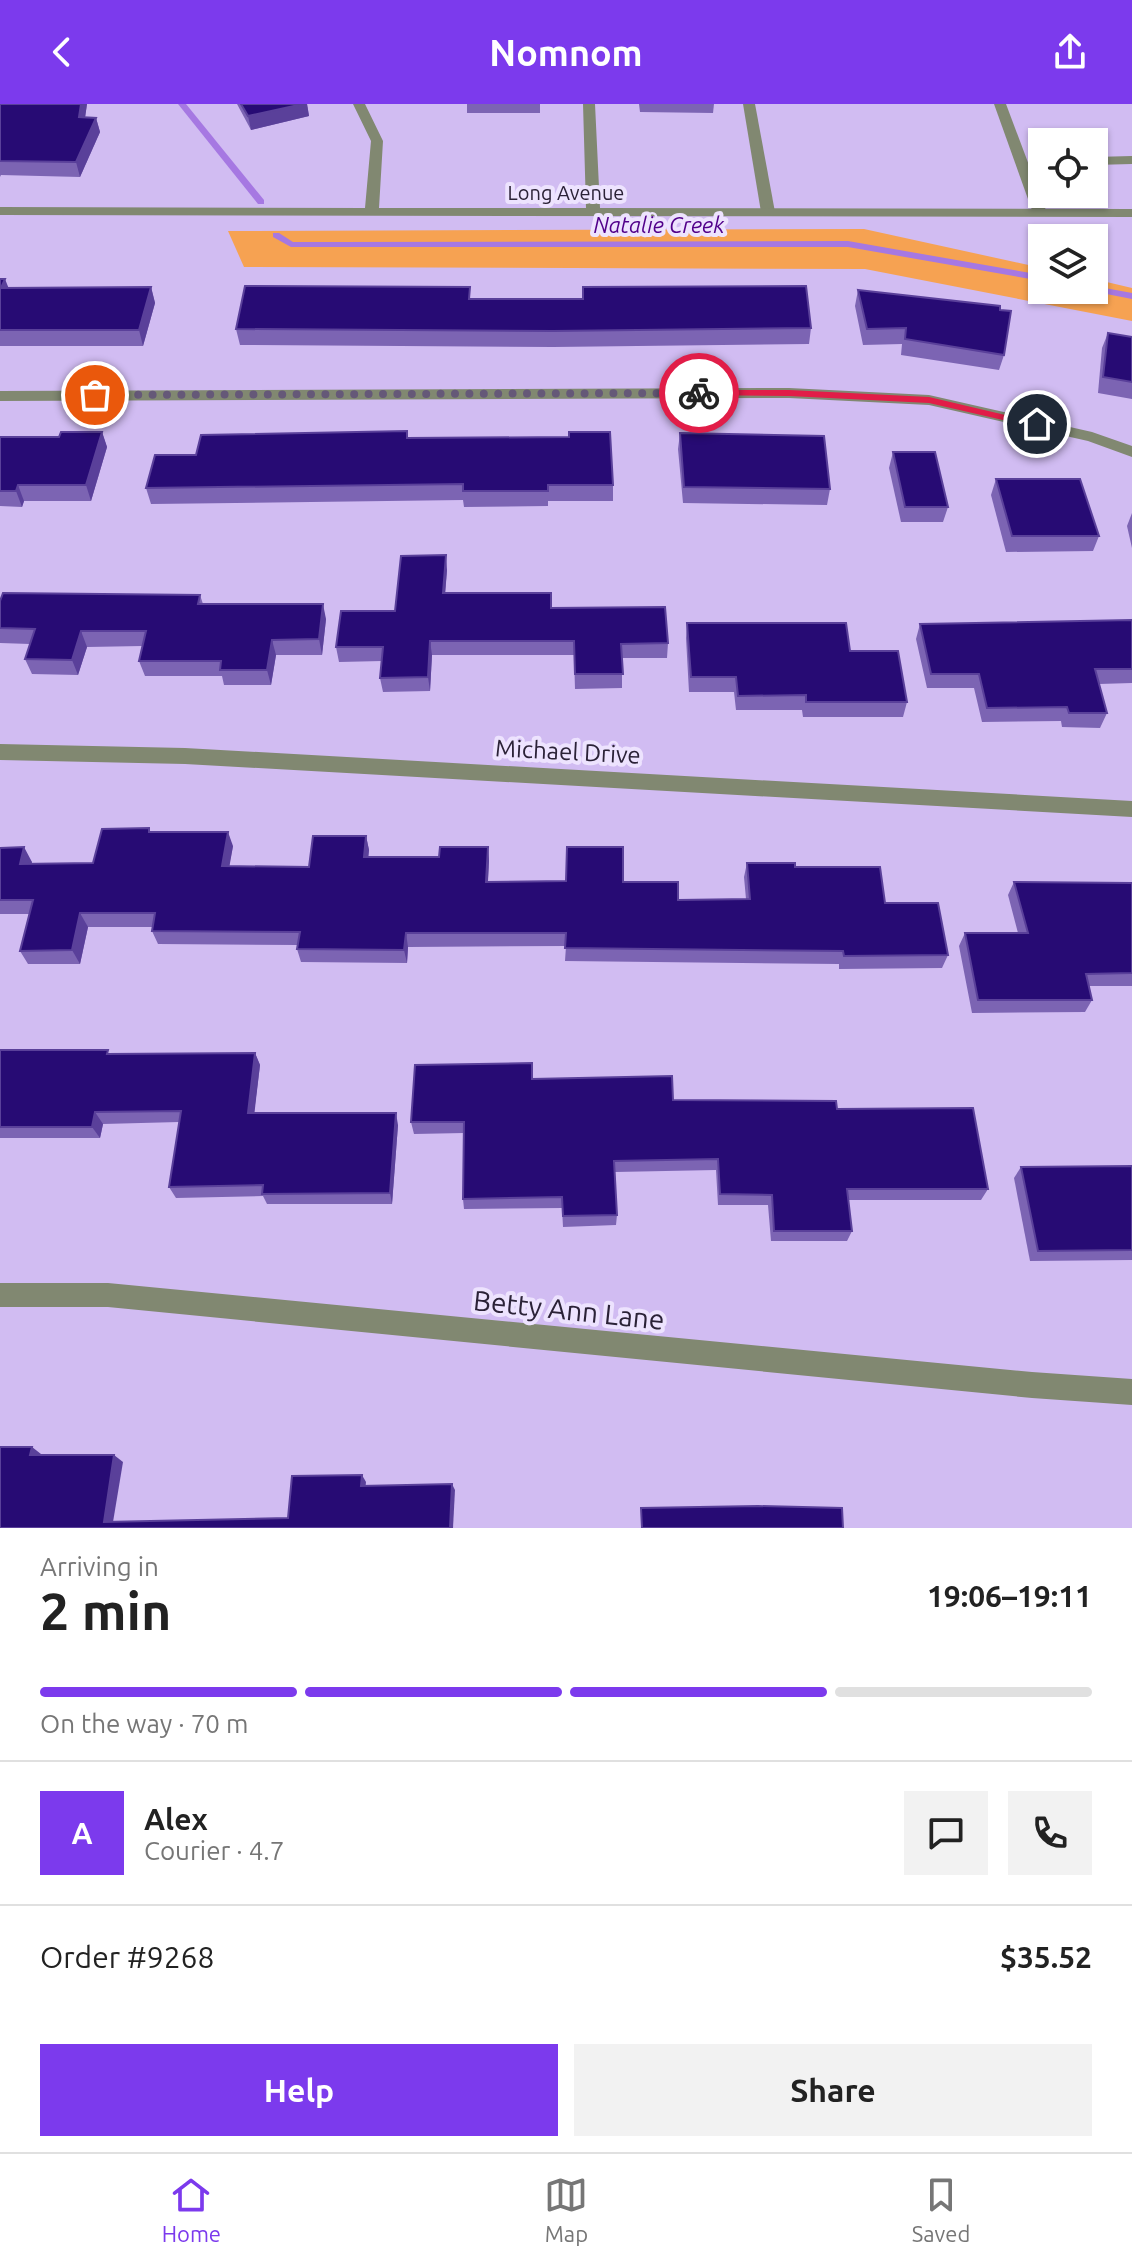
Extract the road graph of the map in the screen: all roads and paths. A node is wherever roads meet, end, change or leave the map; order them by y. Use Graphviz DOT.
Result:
graph roads {
  1 [pos="359,104"];
  2 [pos="589,104"];
  3 [pos="749,104"];
  4 [pos="1000,104"];
  5 [pos="1132,160"];
  6 [pos="1108,161"];
  7 [pos="1021,162"];
  8 [pos="1028,162"];
  9 [pos="0,211"];
  10 [pos="372,212"];
  11 [pos="768,212"];
  12 [pos="593,213"];
  13 [pos="1040,213"];
  14 [pos="1132,213"];
  15 [pos="0,396"];
  16 [pos="1132,452"];
  17 [pos="0,752"];
  18 [pos="1132,809"];
  19 [pos="0,1295"];
  20 [pos="1132,1392"];
  1 -- 10 [label="street"];
  2 -- 12 [label="street"];
  3 -- 11 [label="street"];
  4 -- 7 [label="street"];
  5 -- 6 [label="street"];
  7 -- 8 [label="street"];
  7 -- 13 [label="street"];
  9 -- 10 [label="street, Long Avenue"];
  10 -- 12 [label="street, Long Avenue"];
  11 -- 12 [label="street, Long Avenue"];
  11 -- 13 [label="street, Long Avenue"];
  13 -- 14 [label="street, Long Avenue"];
  15 -- 16 [label="street"];
  17 -- 18 [label="street, Michael Drive"];
  19 -- 20 [label="street, Betty Ann Lane"];
}
